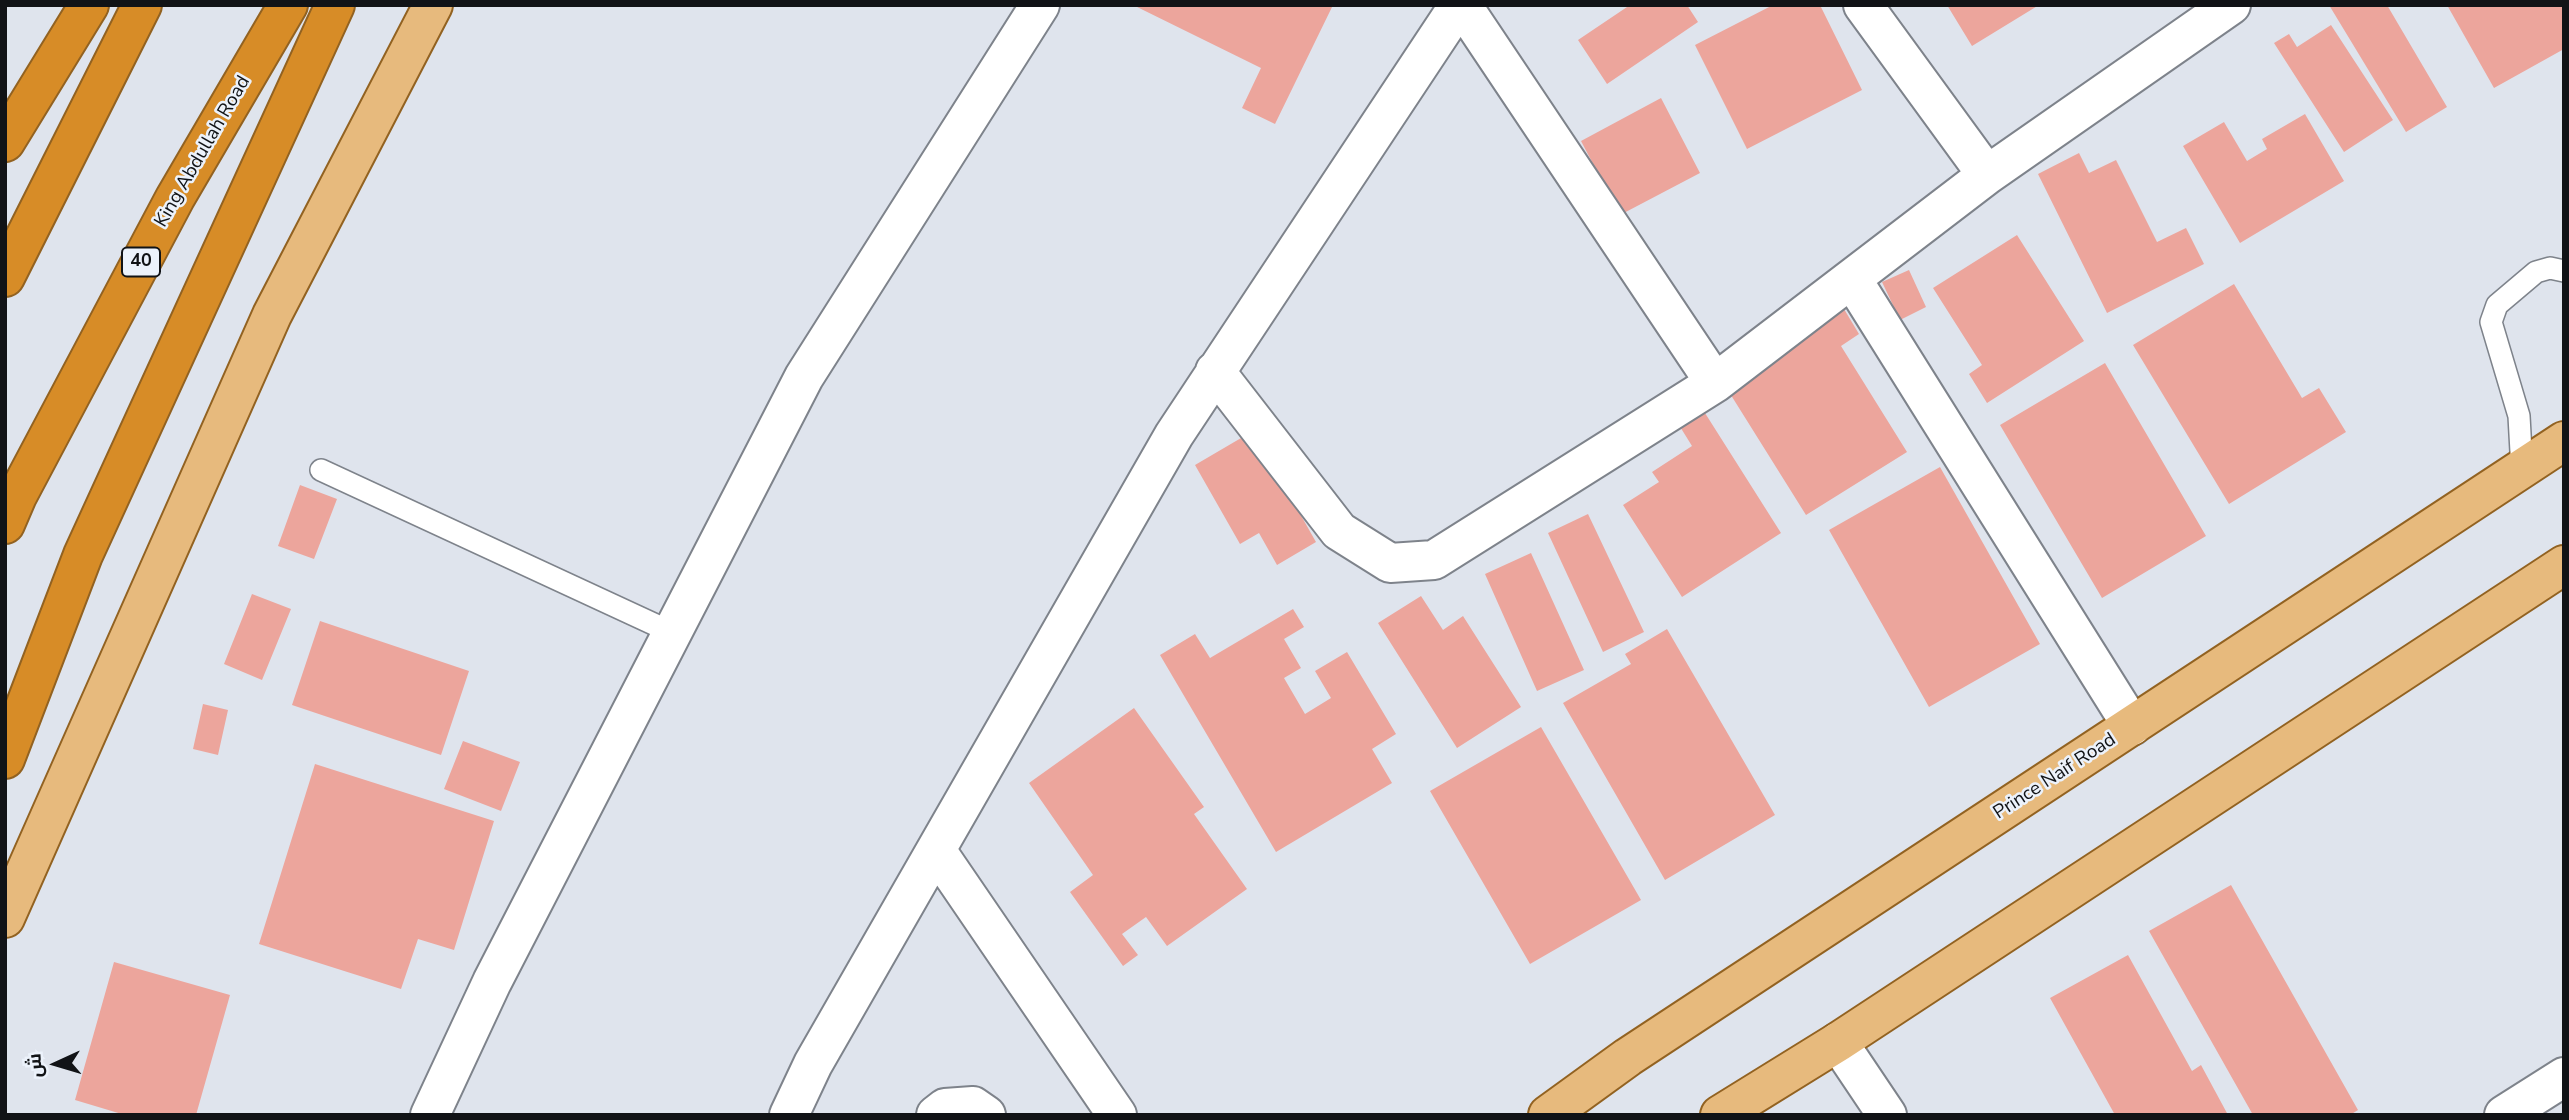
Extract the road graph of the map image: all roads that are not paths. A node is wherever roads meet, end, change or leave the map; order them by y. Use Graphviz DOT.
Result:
graph roads {
  1 [pos="89,5"];
  2 [pos="142,5"];
  3 [pos="288,5"];
  4 [pos="335,5"];
  5 [pos="433,5"];
  6 [pos="1040,5"];
  7 [pos="1461,5"];
  8 [pos="1863,5"];
  9 [pos="2231,5"];
  10 [pos="5,142"];
  11 [pos="1987,175"];
  12 [pos="2564,271"];
  13 [pos="5,277"];
  14 [pos="1852,279"];
  15 [pos="1215,371"];
  16 [pos="1715,383"];
  17 [pos="2564,441"];
  18 [pos="321,470"];
  19 [pos="2522,470"];
  20 [pos="5,524"];
  21 [pos="2564,565"];
  22 [pos="673,633"];
  23 [pos="2132,726"];
  24 [pos="5,759"];
  25 [pos="936,850"];
  26 [pos="5,918"];
  27 [pos="1838,1042"];
  28 [pos="1628,1058"];
  29 [pos="2564,1077"];
  30 [pos="430,1115"];
  31 [pos="789,1115"];
  32 [pos="936,1115"];
  33 [pos="986,1115"];
  34 [pos="1117,1115"];
  35 [pos="1521,1115"];
  36 [pos="1548,1115"];
  37 [pos="1720,1115"];
  38 [pos="1887,1115"];
  39 [pos="2504,1115"];
  1 -- 10 [label="highway"];
  2 -- 13 [label="highway"];
  3 -- 20 [label="highway, King Abdullah Road / 40"];
  4 -- 24 [label="highway"];
  5 -- 26 [label="main road"];
  6 -- 22 [label="street"];
  7 -- 15 [label="street"];
  7 -- 16 [label="street"];
  8 -- 11 [label="street"];
  9 -- 11 [label="street"];
  11 -- 14 [label="street"];
  12 -- 19 [label="lane"];
  14 -- 16 [label="street"];
  14 -- 23 [label="street"];
  15 -- 16 [label="street"];
  15 -- 25 [label="street"];
  17 -- 19 [label="main road, Prince Naif Road"];
  18 -- 22 [label="lane"];
  19 -- 23 [label="main road, Prince Naif Road"];
  21 -- 27 [label="main road"];
  22 -- 30 [label="street"];
  23 -- 28 [label="main road, Prince Naif Road"];
  25 -- 31 [label="street"];
  25 -- 34 [label="street"];
  27 -- 37 [label="main road"];
  27 -- 38 [label="street"];
  28 -- 35 [label="main road"];
  28 -- 36 [label="main road, Prince Naif Road"];
  29 -- 39 [label="street"];
  32 -- 33 [label="street"];
}
